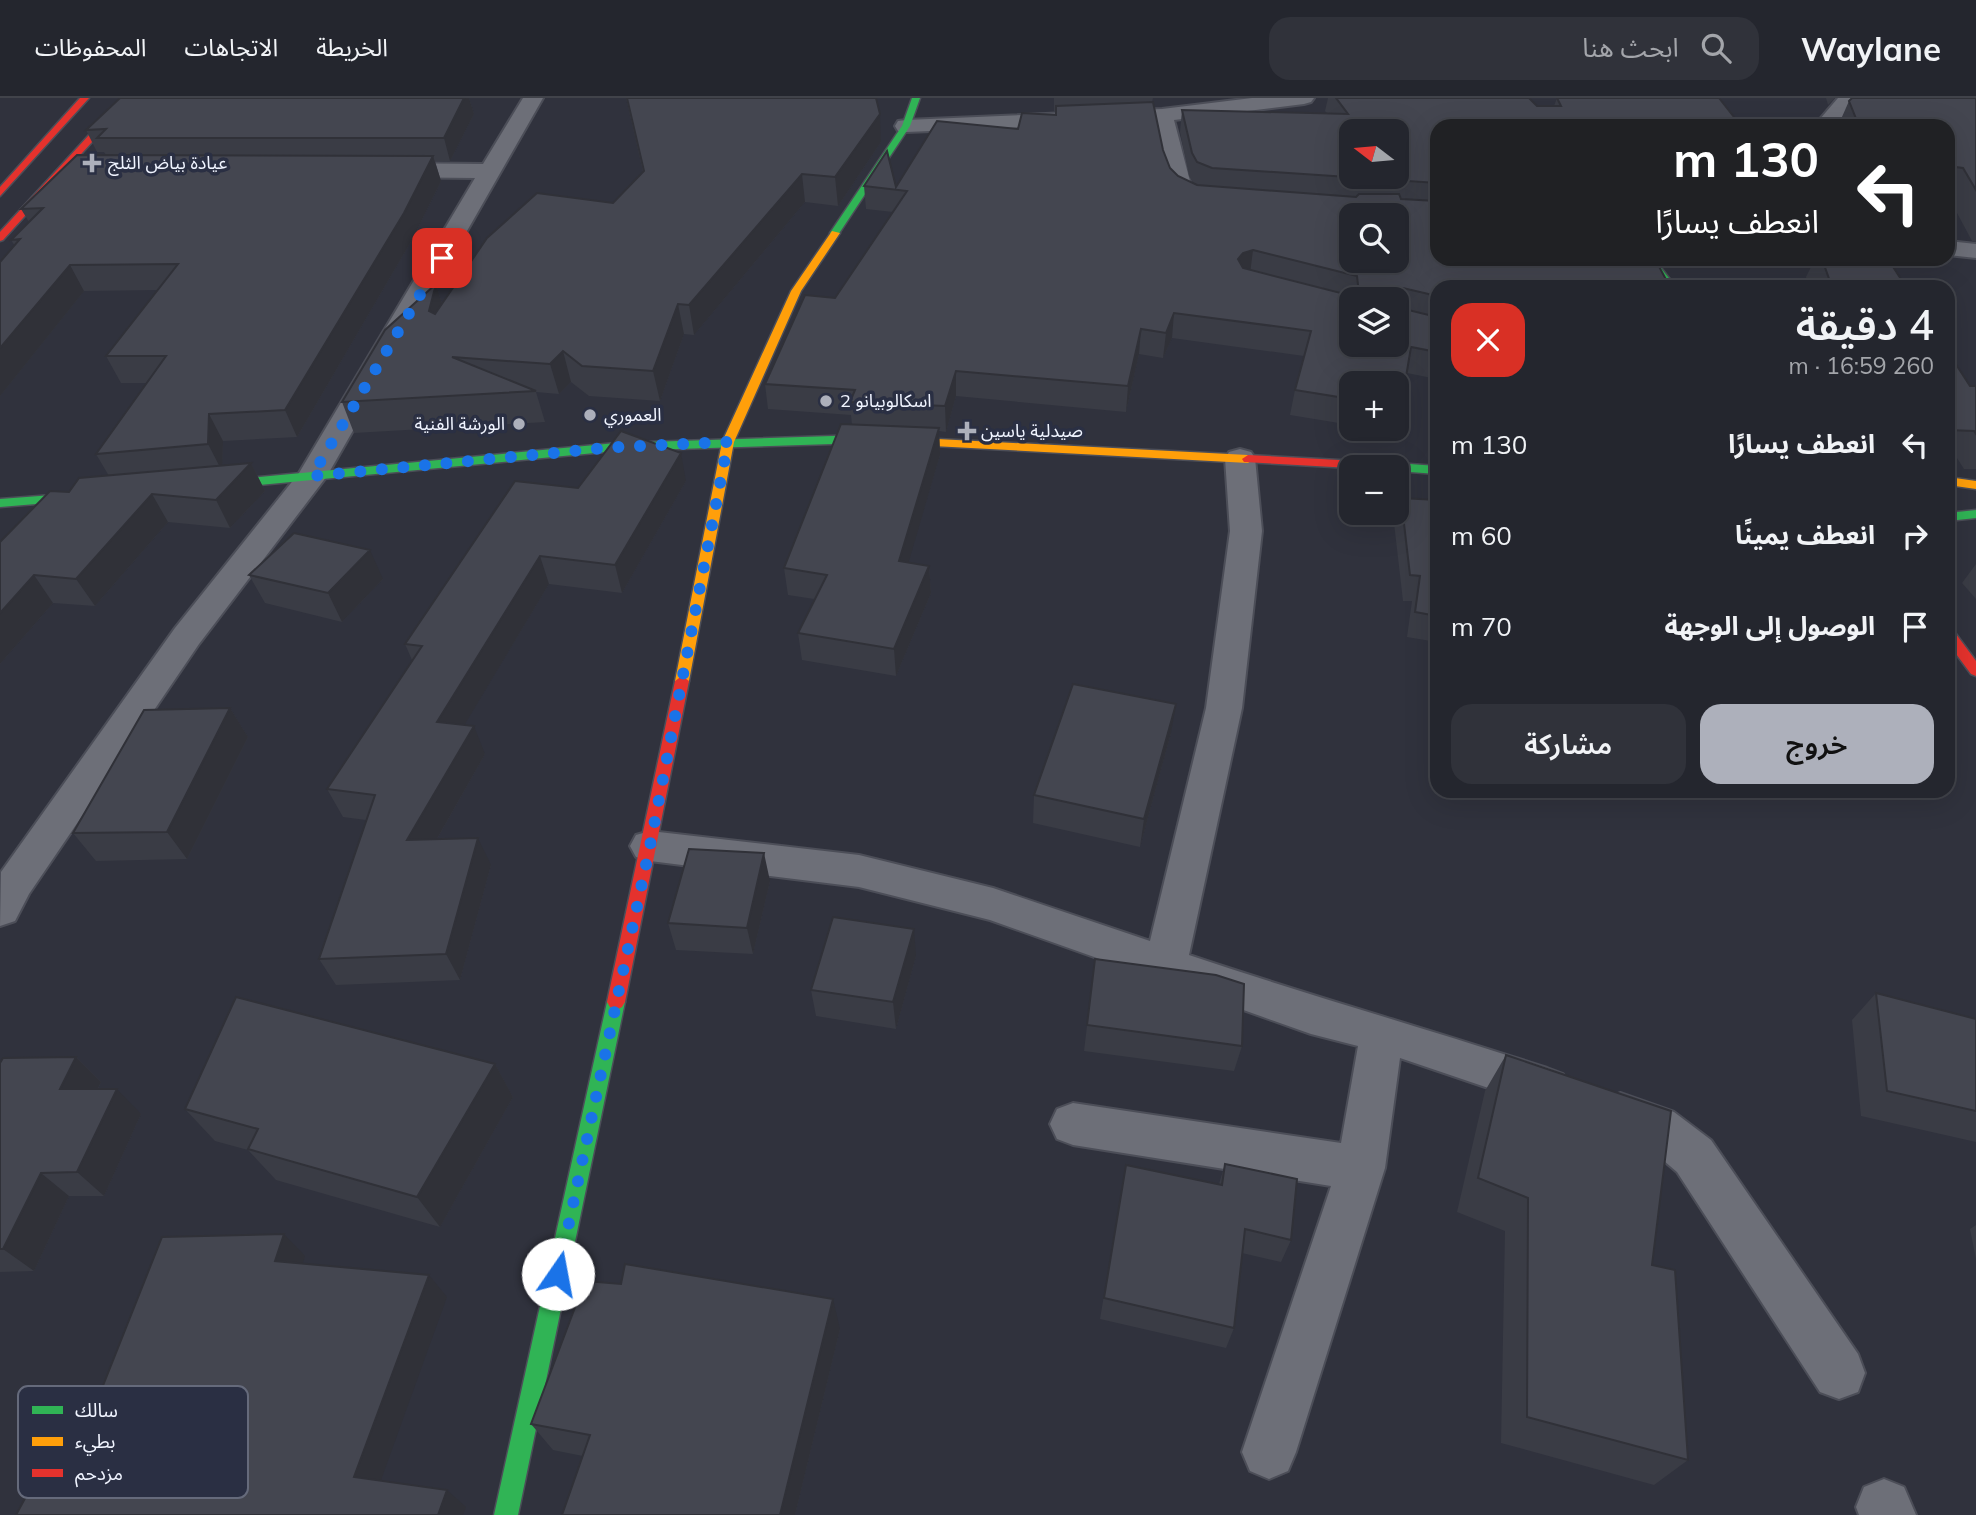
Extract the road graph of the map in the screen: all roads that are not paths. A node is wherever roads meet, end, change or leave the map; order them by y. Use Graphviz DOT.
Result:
graph roads {
  1 [pos="85,98"];
  2 [pos="128,98"];
  3 [pos="533,98"];
  4 [pos="916,98"];
  5 [pos="1304,98"];
  6 [pos="1849,98"];
  7 [pos="1193,104"];
  8 [pos="1162,115"];
  9 [pos="1831,119"];
  10 [pos="906,126"];
  11 [pos="90,169"];
  12 [pos="64,170"];
  13 [pos="357,170"];
  14 [pos="491,171"];
  15 [pos="0,193"];
  16 [pos="1239,204"];
  17 [pos="0,238"];
  18 [pos="1955,249"];
  19 [pos="1976,251"];
  20 [pos="1654,266"];
  21 [pos="1666,280"];
  22 [pos="728,442"];
  23 [pos="1240,458"];
  24 [pos="1339,464"];
  25 [pos="1409,468"];
  26 [pos="1430,470"];
  27 [pos="312,476"];
  28 [pos="1955,482"];
  29 [pos="1976,485"];
  30 [pos="190,488"];
  31 [pos="108,495"];
  32 [pos="0,503"];
  33 [pos="1976,514"];
  34 [pos="1955,516"];
  35 [pos="1955,642"];
  36 [pos="1976,671"];
  37 [pos="650,846"];
  38 [pos="5,891"];
  39 [pos="1166,963"];
  40 [pos="1382,1033"];
  41 [pos="1073,1124"];
  42 [pos="1361,1168"];
  43 [pos="1839,1373"];
  44 [pos="1269,1451"];
  45 [pos="506,1515"];
  1 -- 15 [label="street"];
  2 -- 12 [label="street"];
  3 -- 14 [label="street"];
  4 -- 10 [label="street"];
  5 -- 7 [label="street"];
  6 -- 9 [label="street"];
  7 -- 8 [label="street"];
  8 -- 10 [label="street"];
  8 -- 16 [label="street"];
  10 -- 22 [label="street"];
  11 -- 12 [label="street"];
  12 -- 17 [label="street"];
  13 -- 14 [label="street"];
  14 -- 27 [label="street"];
  18 -- 19 [label="street"];
  20 -- 21 [label="street"];
  22 -- 23 [label="street"];
  22 -- 27 [label="street"];
  22 -- 37 [label="street"];
  23 -- 24 [label="street"];
  23 -- 39 [label="street"];
  25 -- 26 [label="street"];
  27 -- 30 [label="street"];
  27 -- 38 [label="street"];
  28 -- 29 [label="street"];
  31 -- 32 [label="street"];
  33 -- 34 [label="street"];
  35 -- 36 [label="street"];
  37 -- 39 [label="street"];
  37 -- 45 [label="street"];
  39 -- 40 [label="street"];
  40 -- 42 [label="street"];
  40 -- 43 [label="street"];
  41 -- 42 [label="street"];
  42 -- 44 [label="street"];
}
